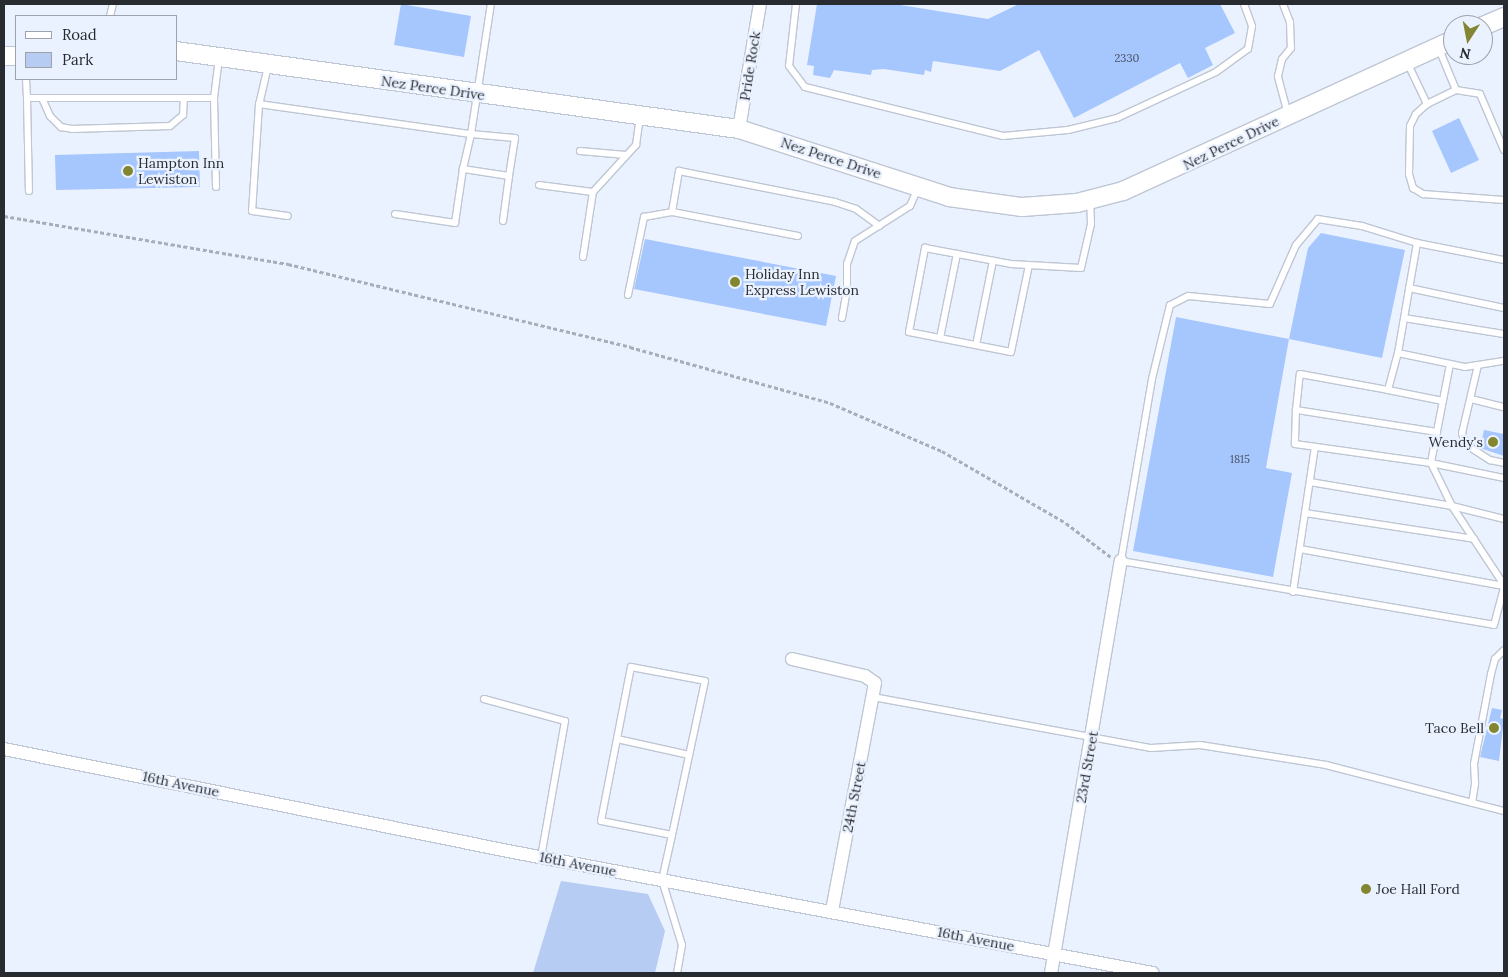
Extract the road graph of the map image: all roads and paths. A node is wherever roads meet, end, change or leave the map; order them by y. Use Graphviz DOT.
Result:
graph roads {
  1 [pos="491,4"];
  2 [pos="760,4"];
  3 [pos="796,4"];
  4 [pos="1244,4"];
  5 [pos="1283,4"];
  6 [pos="1443,44"];
  7 [pos="178,51"];
  8 [pos="219,57"];
  9 [pos="1406,61"];
  10 [pos="1450,65"];
  11 [pos="268,66"];
  12 [pos="26,80"];
  13 [pos="1456,90"];
  14 [pos="477,95"];
  15 [pos="27,98"];
  16 [pos="42,98"];
  17 [pos="184,98"];
  18 [pos="214,98"];
  19 [pos="259,104"];
  20 [pos="1427,104"];
  21 [pos="1288,115"];
  22 [pos="640,116"];
  23 [pos="740,129"];
  24 [pos="471,134"];
  25 [pos="1504,150"];
  26 [pos="580,151"];
  27 [pos="626,155"];
  28 [pos="463,170"];
  29 [pos="509,176"];
  30 [pos="539,185"];
  31 [pos="216,187"];
  32 [pos="919,187"];
  33 [pos="29,191"];
  34 [pos="593,192"];
  35 [pos="1090,200"];
  36 [pos="1504,200"];
  37 [pos="672,212"];
  38 [pos="395,214"];
  39 [pos="4,216"];
  40 [pos="288,216"];
  41 [pos="503,221"];
  42 [pos="879,226"];
  43 [pos="798,236"];
  44 [pos="1417,243"];
  45 [pos="957,254"];
  46 [pos="583,257"];
  47 [pos="1504,260"];
  48 [pos="993,261"];
  49 [pos="1029,265"];
  50 [pos="1409,288"];
  51 [pos="628,295"];
  52 [pos="1504,308"];
  53 [pos="842,318"];
  54 [pos="1404,318"];
  55 [pos="1504,334"];
  56 [pos="940,338"];
  57 [pos="976,345"];
  58 [pos="1398,353"];
  59 [pos="1504,361"];
  60 [pos="1450,364"];
  61 [pos="1478,365"];
  62 [pos="1388,390"];
  63 [pos="1471,399"];
  64 [pos="1443,401"];
  65 [pos="1504,407"];
  66 [pos="1296,410"];
  67 [pos="1437,432"];
  68 [pos="1315,447"];
  69 [pos="1431,462"];
  70 [pos="1504,463"];
  71 [pos="1504,478"];
  72 [pos="1310,482"];
  73 [pos="1452,506"];
  74 [pos="1305,514"];
  75 [pos="1504,519"];
  76 [pos="1474,539"];
  77 [pos="1300,549"];
  78 [pos="1121,561"];
  79 [pos="1504,586"];
  80 [pos="1293,592"];
  81 [pos="1504,650"];
  82 [pos="792,659"];
  83 [pos="873,697"];
  84 [pos="484,699"];
  85 [pos="1092,738"];
  86 [pos="617,740"];
  87 [pos="4,749"];
  88 [pos="689,755"];
  89 [pos="1472,803"];
  90 [pos="1504,811"];
  91 [pos="672,835"];
  92 [pos="541,857"];
  93 [pos="662,880"];
  94 [pos="832,911"];
  95 [pos="1054,954"];
  96 [pos="676,973"];
  97 [pos="1051,973"];
  98 [pos="1153,973"];
  1 -- 14 [label="lane"];
  2 -- 23 [label="street, Pride Rock"];
  3 -- 4 [label="lane"];
  5 -- 21 [label="lane"];
  6 -- 9 [label="street, Nez Perce Drive"];
  7 -- 8 [label="street, Nez Perce Drive"];
  8 -- 11 [label="street, Nez Perce Drive"];
  8 -- 18 [label="lane"];
  9 -- 20 [label="lane"];
  9 -- 21 [label="street, Nez Perce Drive"];
  10 -- 13 [label="lane"];
  11 -- 14 [label="street, Nez Perce Drive"];
  11 -- 19 [label="lane"];
  12 -- 15 [label="lane"];
  13 -- 20 [label="lane"];
  13 -- 25 [label="lane"];
  14 -- 22 [label="street, Nez Perce Drive"];
  14 -- 24 [label="lane"];
  15 -- 16 [label="lane"];
  15 -- 33 [label="lane"];
  16 -- 17 [label="lane"];
  16 -- 17 [label="lane"];
  17 -- 18 [label="lane"];
  18 -- 31 [label="lane"];
  19 -- 24 [label="lane"];
  19 -- 40 [label="lane"];
  20 -- 36 [label="lane"];
  21 -- 35 [label="street, Nez Perce Drive"];
  22 -- 23 [label="street, Nez Perce Drive"];
  22 -- 27 [label="lane"];
  23 -- 32 [label="street, Nez Perce Drive"];
  24 -- 28 [label="lane"];
  24 -- 29 [label="lane"];
  26 -- 27 [label="lane"];
  27 -- 34 [label="lane"];
  28 -- 29 [label="lane"];
  28 -- 38 [label="lane"];
  29 -- 41 [label="lane"];
  30 -- 34 [label="lane"];
  32 -- 35 [label="street, Nez Perce Drive"];
  32 -- 42 [label="lane"];
  34 -- 46 [label="lane"];
  35 -- 49 [label="lane"];
  37 -- 42 [label="lane"];
  37 -- 43 [label="lane"];
  37 -- 51 [label="lane"];
  39 -- 78 [label="path"];
  42 -- 53 [label="lane"];
  44 -- 47 [label="lane"];
  44 -- 50 [label="lane"];
  44 -- 78 [label="lane"];
  45 -- 48 [label="lane"];
  45 -- 56 [label="lane"];
  45 -- 56 [label="lane"];
  48 -- 49 [label="lane"];
  48 -- 57 [label="lane"];
  49 -- 57 [label="lane"];
  50 -- 52 [label="lane"];
  50 -- 54 [label="lane"];
  54 -- 55 [label="lane"];
  54 -- 58 [label="lane"];
  56 -- 57 [label="lane"];
  58 -- 60 [label="lane"];
  58 -- 62 [label="lane"];
  59 -- 61 [label="lane"];
  60 -- 61 [label="lane"];
  60 -- 64 [label="lane"];
  61 -- 63 [label="lane"];
  62 -- 64 [label="lane"];
  62 -- 66 [label="lane"];
  63 -- 65 [label="lane"];
  63 -- 70 [label="lane"];
  64 -- 67 [label="lane"];
  66 -- 67 [label="lane"];
  66 -- 68 [label="lane"];
  67 -- 69 [label="lane"];
  68 -- 69 [label="lane"];
  68 -- 72 [label="lane"];
  69 -- 71 [label="lane"];
  69 -- 73 [label="lane"];
  72 -- 73 [label="lane"];
  72 -- 74 [label="lane"];
  73 -- 75 [label="lane"];
  73 -- 76 [label="lane"];
  74 -- 76 [label="lane"];
  74 -- 77 [label="lane"];
  76 -- 79 [label="lane"];
  77 -- 79 [label="lane"];
  77 -- 80 [label="lane"];
  78 -- 80 [label="lane"];
  78 -- 85 [label="street, 23rd Street"];
  79 -- 80 [label="lane"];
  81 -- 89 [label="lane"];
  82 -- 83 [label="street, 24th Street"];
  83 -- 85 [label="lane"];
  83 -- 94 [label="street, 24th Street"];
  84 -- 92 [label="lane"];
  85 -- 89 [label="lane"];
  85 -- 95 [label="street, 23rd Street"];
  86 -- 88 [label="lane"];
  86 -- 88 [label="lane"];
  86 -- 91 [label="lane"];
  87 -- 92 [label="street, 16th Avenue"];
  88 -- 91 [label="lane"];
  89 -- 90 [label="lane"];
  91 -- 93 [label="lane"];
  92 -- 93 [label="street, 16th Avenue"];
  93 -- 94 [label="street, 16th Avenue"];
  93 -- 96 [label="lane"];
  94 -- 95 [label="street, 16th Avenue"];
  95 -- 97 [label="street, 23rd Street"];
  95 -- 98 [label="street, 16th Avenue"];
}
